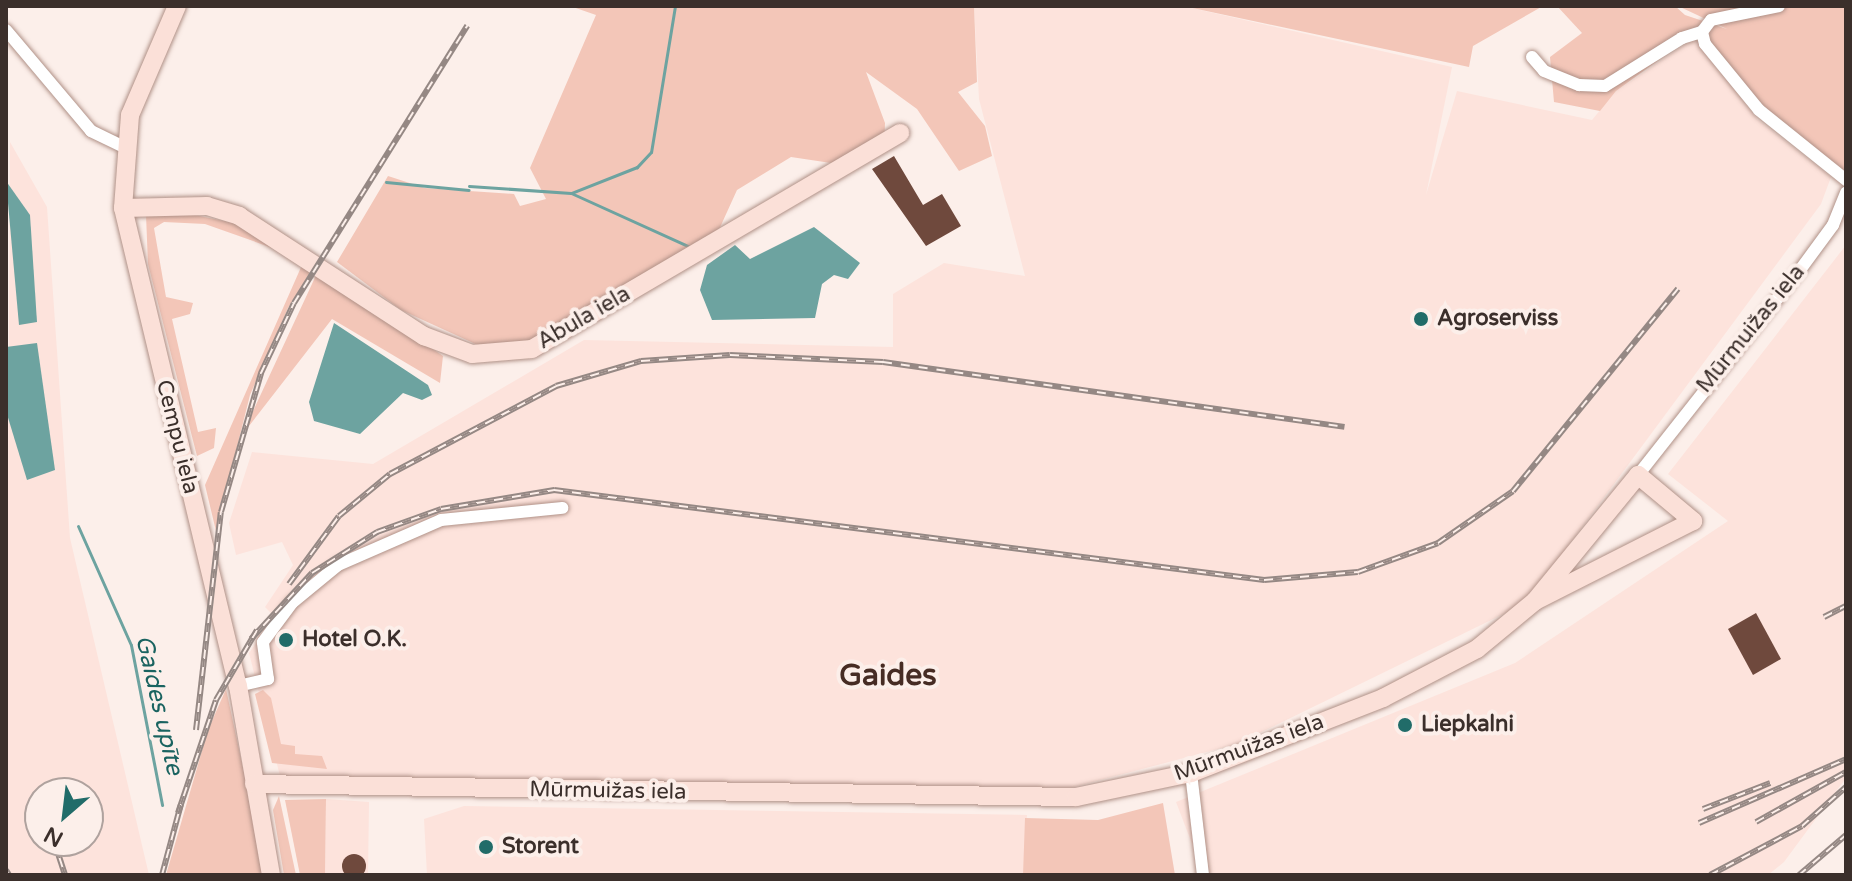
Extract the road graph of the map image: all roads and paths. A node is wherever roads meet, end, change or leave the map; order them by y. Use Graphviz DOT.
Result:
graph roads {
  1 [pos="177,6"];
  2 [pos="1779,6"];
  3 [pos="6,30"];
  4 [pos="1702,32"];
  5 [pos="1532,57"];
  6 [pos="900,133"];
  7 [pos="124,147"];
  8 [pos="1846,180"];
  9 [pos="1846,192"];
  10 [pos="123,208"];
  11 [pos="1840,218"];
  12 [pos="1638,475"];
  13 [pos="562,508"];
  14 [pos="1535,601"];
  15 [pos="238,686"];
  16 [pos="1191,773"];
  17 [pos="254,784"];
  18 [pos="271,875"];
  19 [pos="1203,875"];
  1 -- 7 [label="street, Cempu iela"];
  2 -- 4 [label="street"];
  3 -- 7 [label="street"];
  4 -- 5 [label="street"];
  4 -- 8 [label="street"];
  6 -- 10 [label="street, Abula iela"];
  7 -- 10 [label="street, Cempu iela"];
  9 -- 11 [label="street, Mūrmuižas iela"];
  10 -- 15 [label="street, Cempu iela"];
  11 -- 12 [label="street, Mūrmuižas iela"];
  12 -- 14 [label="street, Mūrmuižas iela"];
  12 -- 14 [label="street"];
  13 -- 15 [label="street"];
  14 -- 16 [label="street, Mūrmuižas iela"];
  15 -- 17 [label="street, Cempu iela"];
  16 -- 17 [label="street, Mūrmuižas iela"];
  16 -- 19 [label="street"];
  17 -- 18 [label="street, Cempu iela"];
}
